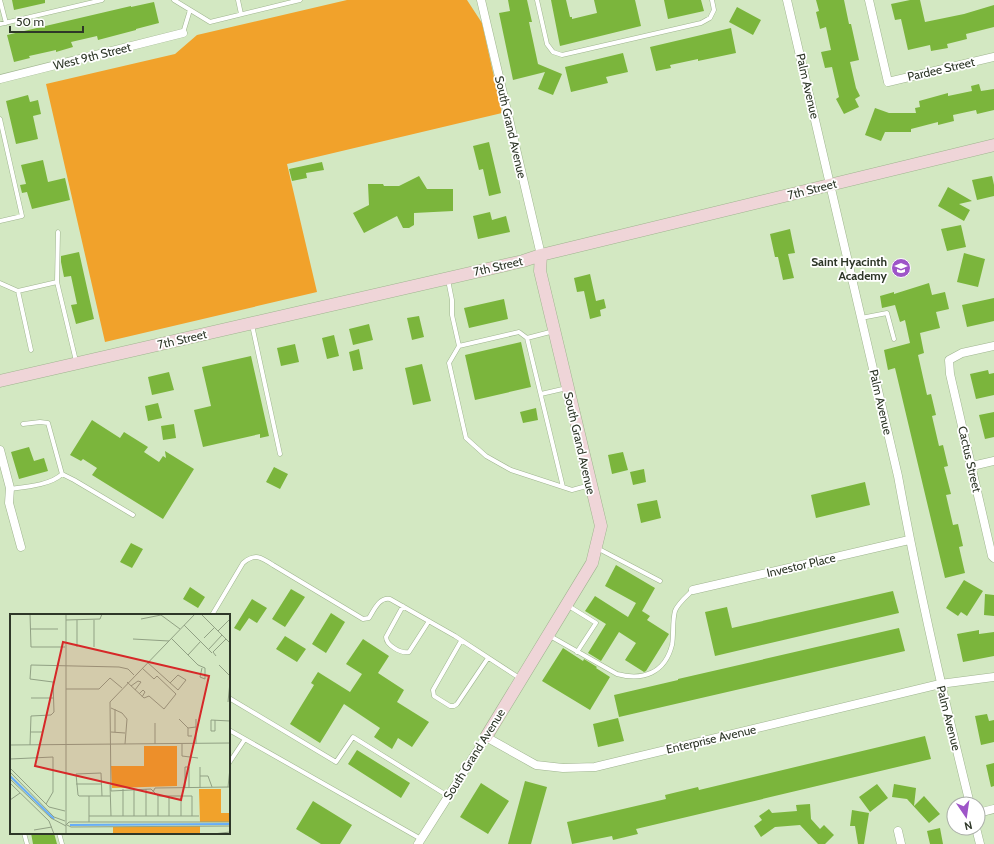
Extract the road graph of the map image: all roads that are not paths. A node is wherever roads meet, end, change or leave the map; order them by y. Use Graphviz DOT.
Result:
graph roads {
  1 [pos="0,0"];
  2 [pos="79,0"];
  3 [pos="102,0"];
  4 [pos="174,0"];
  5 [pos="238,0"];
  6 [pos="300,0"];
  7 [pos="481,0"];
  8 [pos="537,0"];
  9 [pos="712,0"];
  10 [pos="787,0"];
  11 [pos="869,0"];
  12 [pos="80,5"];
  13 [pos="190,10"];
  14 [pos="241,14"];
  15 [pos="6,23"];
  16 [pos="0,24"];
  17 [pos="183,33"];
  18 [pos="994,57"];
  19 [pos="0,79"];
  20 [pos="0,119"];
  21 [pos="994,145"];
  22 [pos="831,185"];
  23 [pos="0,221"];
  24 [pos="58,232"];
  25 [pos="541,255"];
  26 [pos="448,278"];
  27 [pos="57,282"];
  28 [pos="0,283"];
  29 [pos="18,291"];
  30 [pos="862,318"];
  31 [pos="251,323"];
  32 [pos="554,331"];
  33 [pos="527,338"];
  34 [pos="894,339"];
  35 [pos="459,346"];
  36 [pos="994,346"];
  37 [pos="31,350"];
  38 [pos="76,364"];
  39 [pos="0,381"];
  40 [pos="567,388"];
  41 [pos="541,394"];
  42 [pos="23,424"];
  43 [pos="0,450"];
  44 [pos="280,454"];
  45 [pos="994,461"];
  46 [pos="972,466"];
  47 [pos="62,474"];
  48 [pos="590,485"];
  49 [pos="563,487"];
  50 [pos="10,489"];
  51 [pos="133,515"];
  52 [pos="909,540"];
  53 [pos="21,547"];
  54 [pos="596,547"];
  55 [pos="994,558"];
  56 [pos="660,581"];
  57 [pos="693,590"];
  58 [pos="566,605"];
  59 [pos="404,606"];
  60 [pos="213,614"];
  61 [pos="429,622"];
  62 [pos="548,635"];
  63 [pos="462,641"];
  64 [pos="577,652"];
  65 [pos="488,658"];
  66 [pos="994,677"];
  67 [pos="521,679"];
  68 [pos="940,684"];
  69 [pos="230,699"];
  70 [pos="230,731"];
  71 [pos="486,737"];
  72 [pos="245,739"];
  73 [pos="230,762"];
  74 [pos="448,796"];
  75 [pos="968,796"];
  76 [pos="898,831"];
  77 [pos="24,834"];
  78 [pos="59,834"];
  79 [pos="420,842"];
  80 [pos="27,844"];
  81 [pos="62,844"];
  82 [pos="901,844"];
  1 -- 15 [label="lane"];
  2 -- 12 [label="lane"];
  3 -- 12 [label="lane"];
  4 -- 13 [label="lane"];
  5 -- 14 [label="lane"];
  6 -- 14 [label="lane"];
  7 -- 25 [label="street, South Grand Avenue"];
  8 -- 9 [label="lane"];
  10 -- 22 [label="street, Palm Avenue"];
  11 -- 18 [label="street, Pardee Street"];
  12 -- 15 [label="lane"];
  13 -- 14 [label="lane"];
  13 -- 17 [label="lane"];
  15 -- 16 [label="lane"];
  17 -- 19 [label="street, West 9th Street"];
  20 -- 23 [label="lane"];
  21 -- 22 [label="street, 7th Street"];
  22 -- 25 [label="street, 7th Street"];
  22 -- 30 [label="street, Palm Avenue"];
  24 -- 27 [label="lane"];
  25 -- 26 [label="street, 7th Street"];
  25 -- 32 [label="street, South Grand Avenue"];
  26 -- 31 [label="street, 7th Street"];
  26 -- 35 [label="lane"];
  27 -- 29 [label="lane"];
  27 -- 38 [label="lane"];
  28 -- 29 [label="lane"];
  29 -- 37 [label="lane"];
  30 -- 34 [label="lane"];
  30 -- 52 [label="street, Palm Avenue"];
  31 -- 38 [label="street, 7th Street"];
  31 -- 44 [label="lane"];
  32 -- 33 [label="lane"];
  32 -- 40 [label="street, South Grand Avenue"];
  33 -- 35 [label="lane"];
  33 -- 41 [label="lane"];
  35 -- 49 [label="lane"];
  36 -- 46 [label="street, Cactus Street"];
  38 -- 39 [label="street, 7th Street"];
  40 -- 41 [label="lane"];
  40 -- 48 [label="street, South Grand Avenue"];
  41 -- 49 [label="lane"];
  42 -- 47 [label="lane"];
  43 -- 50 [label="street"];
  45 -- 46 [label="street"];
  46 -- 55 [label="street, Cactus Street"];
  47 -- 50 [label="lane"];
  47 -- 51 [label="lane"];
  48 -- 49 [label="lane"];
  48 -- 54 [label="street, South Grand Avenue"];
  50 -- 53 [label="street"];
  52 -- 57 [label="street, Investor Place"];
  52 -- 68 [label="street, Palm Avenue"];
  54 -- 56 [label="lane"];
  54 -- 58 [label="street, South Grand Avenue"];
  57 -- 64 [label="lane"];
  58 -- 62 [label="street, South Grand Avenue"];
  58 -- 64 [label="lane"];
  59 -- 60 [label="lane"];
  59 -- 61 [label="lane"];
  59 -- 61 [label="lane"];
  61 -- 63 [label="lane"];
  62 -- 64 [label="lane"];
  62 -- 67 [label="street, South Grand Avenue"];
  63 -- 65 [label="lane"];
  63 -- 65 [label="lane"];
  65 -- 67 [label="lane"];
  66 -- 68 [label="street, Enterprise Avenue"];
  67 -- 71 [label="street, South Grand Avenue"];
  68 -- 71 [label="street, Enterprise Avenue"];
  68 -- 75 [label="street, Palm Avenue"];
  69 -- 74 [label="lane"];
  70 -- 72 [label="lane"];
  71 -- 74 [label="street, South Grand Avenue"];
  72 -- 73 [label="lane"];
  72 -- 79 [label="lane"];
  74 -- 79 [label="street, South Grand Avenue"];
  76 -- 82 [label="street"];
  77 -- 80 [label="lane"];
  78 -- 81 [label="lane"];
}
